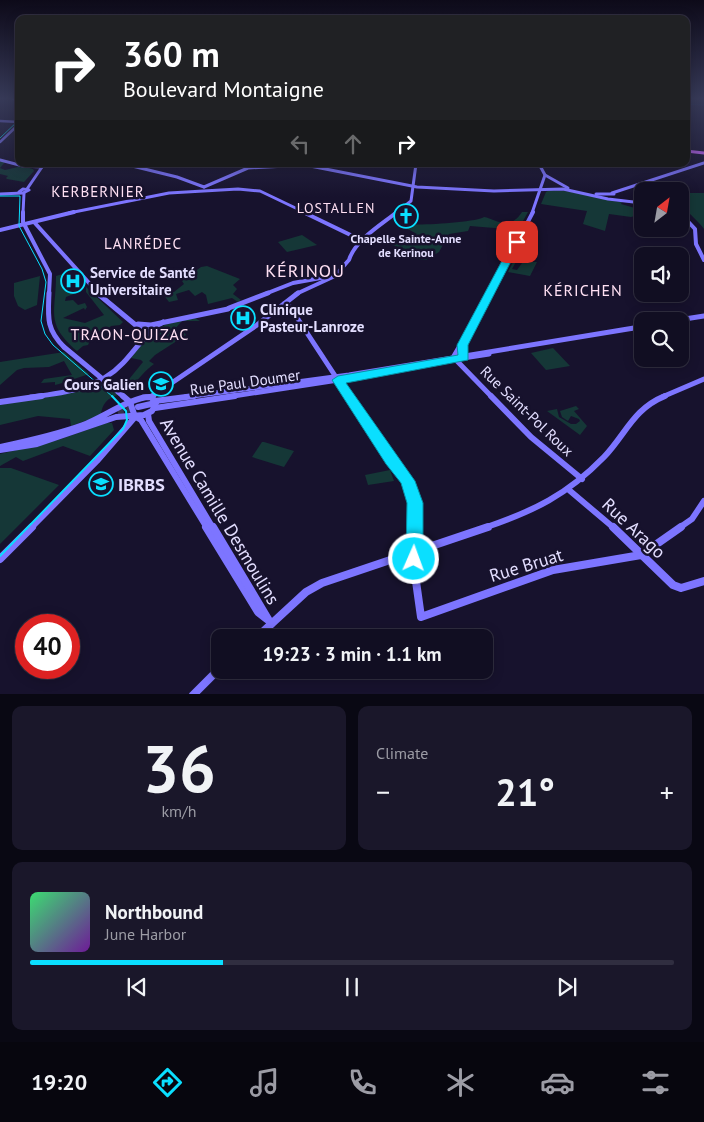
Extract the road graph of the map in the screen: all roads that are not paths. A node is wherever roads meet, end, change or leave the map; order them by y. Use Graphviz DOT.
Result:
graph roads {
  1 [pos="10,131"];
  2 [pos="0,142"];
  3 [pos="690,150"];
  4 [pos="704,151"];
  5 [pos="0,158"];
  6 [pos="15,161"];
  7 [pos="15,161"];
  8 [pos="704,162"];
  9 [pos="40,167"];
  10 [pos="133,167"];
  11 [pos="274,167"];
  12 [pos="313,167"];
  13 [pos="416,167"];
  14 [pos="541,167"];
  15 [pos="545,175"];
  16 [pos="413,187"];
  17 [pos="204,188"];
  18 [pos="210,188"];
  19 [pos="632,188"];
  20 [pos="543,189"];
  21 [pos="571,189"];
  22 [pos="22,191"];
  23 [pos="612,193"];
  24 [pos="0,194"];
  25 [pos="600,195"];
  26 [pos="618,197"];
  27 [pos="634,201"];
  28 [pos="34,222"];
  29 [pos="689,223"];
  30 [pos="24,224"];
  31 [pos="0,230"];
  32 [pos="364,241"];
  33 [pos="704,260"];
  34 [pos="324,279"];
  35 [pos="284,304"];
  36 [pos="704,316"];
  37 [pos="689,318"];
  38 [pos="152,327"];
  39 [pos="634,328"];
  40 [pos="143,329"];
  41 [pos="143,338"];
  42 [pos="462,345"];
  43 [pos="499,350"];
  44 [pos="465,354"];
  45 [pos="455,358"];
  46 [pos="337,378"];
  47 [pos="704,379"];
  48 [pos="0,402"];
  49 [pos="130,402"];
  50 [pos="154,404"];
  51 [pos="138,408"];
  52 [pos="136,416"];
  53 [pos="8,446"];
  54 [pos="0,449"];
  55 [pos="582,479"];
  56 [pos="570,490"];
  57 [pos="704,501"];
  58 [pos="413,552"];
  59 [pos="641,555"];
  60 [pos="0,559"];
  61 [pos="704,580"];
  62 [pos="269,624"];
  63 [pos="264,629"];
  64 [pos="211,677"];
  65 [pos="194,694"];
  1 -- 2 [label="street"];
  3 -- 4 [label="main road"];
  5 -- 6 [label="street"];
  5 -- 7 [label="street"];
  8 -- 19 [label="street"];
  9 -- 22 [label="street"];
  10 -- 17 [label="street"];
  11 -- 18 [label="street"];
  12 -- 16 [label="street"];
  13 -- 16 [label="street"];
  14 -- 15 [label="street"];
  15 -- 20 [label="street"];
  15 -- 21 [label="street"];
  16 -- 20 [label="street"];
  16 -- 32 [label="street"];
  17 -- 18 [label="street"];
  17 -- 28 [label="street"];
  18 -- 32 [label="street"];
  19 -- 23 [label="street"];
  19 -- 26 [label="street"];
  20 -- 21 [label="street"];
  20 -- 25 [label="street"];
  20 -- 42 [label="street"];
  21 -- 25 [label="street"];
  22 -- 24 [label="street"];
  22 -- 30 [label="street"];
  23 -- 25 [label="street"];
  23 -- 26 [label="street"];
  25 -- 26 [label="street"];
  26 -- 27 [label="street"];
  28 -- 30 [label="street"];
  28 -- 40 [label="street"];
  29 -- 33 [label="street"];
  30 -- 31 [label="street"];
  30 -- 49 [label="street, bridge"];
  32 -- 34 [label="street"];
  34 -- 35 [label="street"];
  34 -- 38 [label="street"];
  35 -- 46 [label="street"];
  35 -- 50 [label="street"];
  36 -- 37 [label="street"];
  38 -- 40 [label="street"];
  38 -- 41 [label="street"];
  39 -- 43 [label="street"];
  40 -- 41 [label="street"];
  41 -- 48 [label="street"];
  42 -- 44 [label="street"];
  42 -- 45 [label="street"];
  43 -- 44 [label="street"];
  43 -- 45 [label="street"];
  44 -- 45 [label="street"];
  45 -- 46 [label="street"];
  45 -- 55 [label="street, Rue Saint-Pol Roux"];
  46 -- 50 [label="street, Rue Paul Doumer"];
  46 -- 50 [label="street, Rue Paul Doumer"];
  46 -- 58 [label="street"];
  47 -- 55 [label="street"];
  49 -- 50 [label="street"];
  49 -- 52 [label="street, Avenue Camille Desmoulins"];
  49 -- 53 [label="street"];
  50 -- 51 [label="street"];
  50 -- 52 [label="street"];
  50 -- 62 [label="street, Avenue Camille Desmoulins"];
  52 -- 54 [label="street"];
  52 -- 60 [label="street"];
  52 -- 62 [label="street, Avenue Camille Desmoulins"];
  53 -- 54 [label="street"];
  53 -- 54 [label="street"];
  55 -- 56 [label="street"];
  56 -- 58 [label="street"];
  56 -- 59 [label="street, Rue Arago"];
  57 -- 59 [label="street, Rue Bruat"];
  58 -- 59 [label="street, Rue Bruat"];
  58 -- 62 [label="street"];
  59 -- 61 [label="street, Rue Arago"];
  62 -- 63 [label="street"];
  64 -- 65 [label="street"];
}
